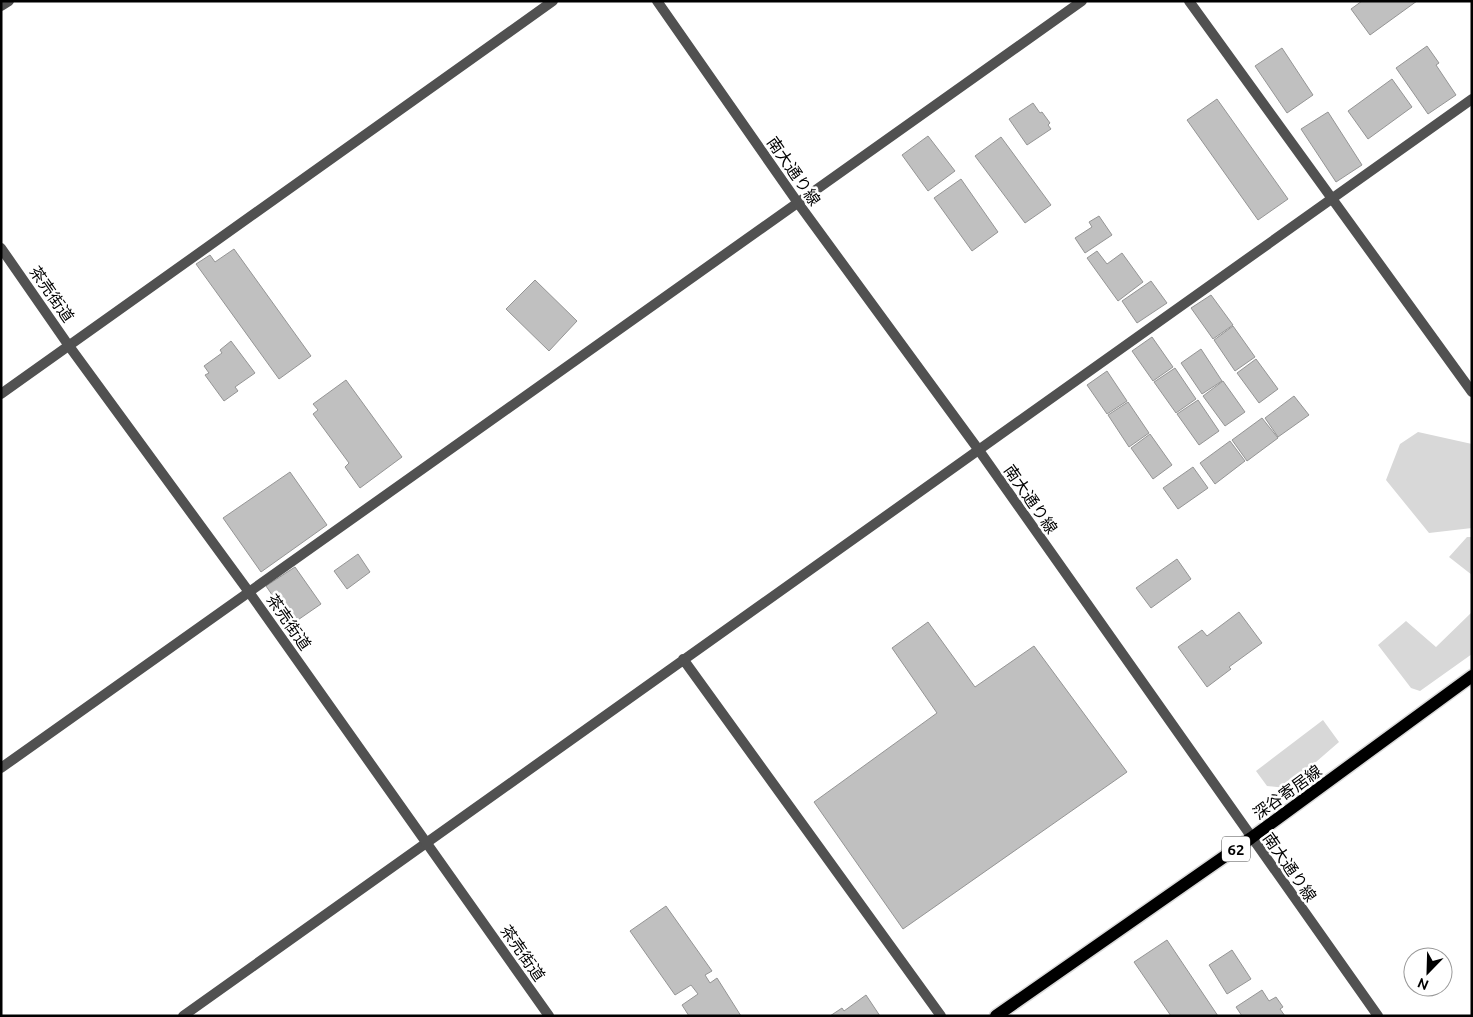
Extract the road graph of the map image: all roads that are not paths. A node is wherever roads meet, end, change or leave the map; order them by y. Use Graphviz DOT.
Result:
graph roads {
  1 [pos="9,1"];
  2 [pos="553,1"];
  3 [pos="657,1"];
  4 [pos="1082,1"];
  5 [pos="1189,1"];
  6 [pos="1,6"];
  7 [pos="1472,99"];
  8 [pos="1332,199"];
  9 [pos="798,203"];
  10 [pos="1,248"];
  11 [pos="69,346"];
  12 [pos="1472,392"];
  13 [pos="1,394"];
  14 [pos="978,449"];
  15 [pos="249,592"];
  16 [pos="684,659"];
  17 [pos="1472,676"];
  18 [pos="1,768"];
  19 [pos="1251,838"];
  20 [pos="426,842"];
  21 [pos="183,1016"];
  22 [pos="549,1016"];
  23 [pos="941,1016"];
  24 [pos="996,1016"];
  25 [pos="1378,1016"];
  1 -- 6 [label="street"];
  2 -- 11 [label="street"];
  3 -- 9 [label="street, 南大通り線"];
  4 -- 9 [label="street"];
  5 -- 8 [label="street"];
  7 -- 8 [label="street"];
  8 -- 12 [label="street"];
  8 -- 14 [label="street"];
  9 -- 14 [label="street, 南大通り線"];
  9 -- 15 [label="street"];
  10 -- 11 [label="street, 茶売街道"];
  11 -- 13 [label="street"];
  11 -- 15 [label="street, 茶売街道"];
  14 -- 16 [label="street"];
  14 -- 19 [label="street, 南大通り線"];
  15 -- 18 [label="street"];
  15 -- 20 [label="street, 茶売街道"];
  16 -- 20 [label="street"];
  16 -- 23 [label="street"];
  17 -- 19 [label="main road, 深谷寄居線 / 62"];
  19 -- 24 [label="main road, 深谷寄居線 / 62"];
  19 -- 25 [label="street, 南大通り線"];
  20 -- 21 [label="street"];
  20 -- 22 [label="street, 茶売街道"];
}
